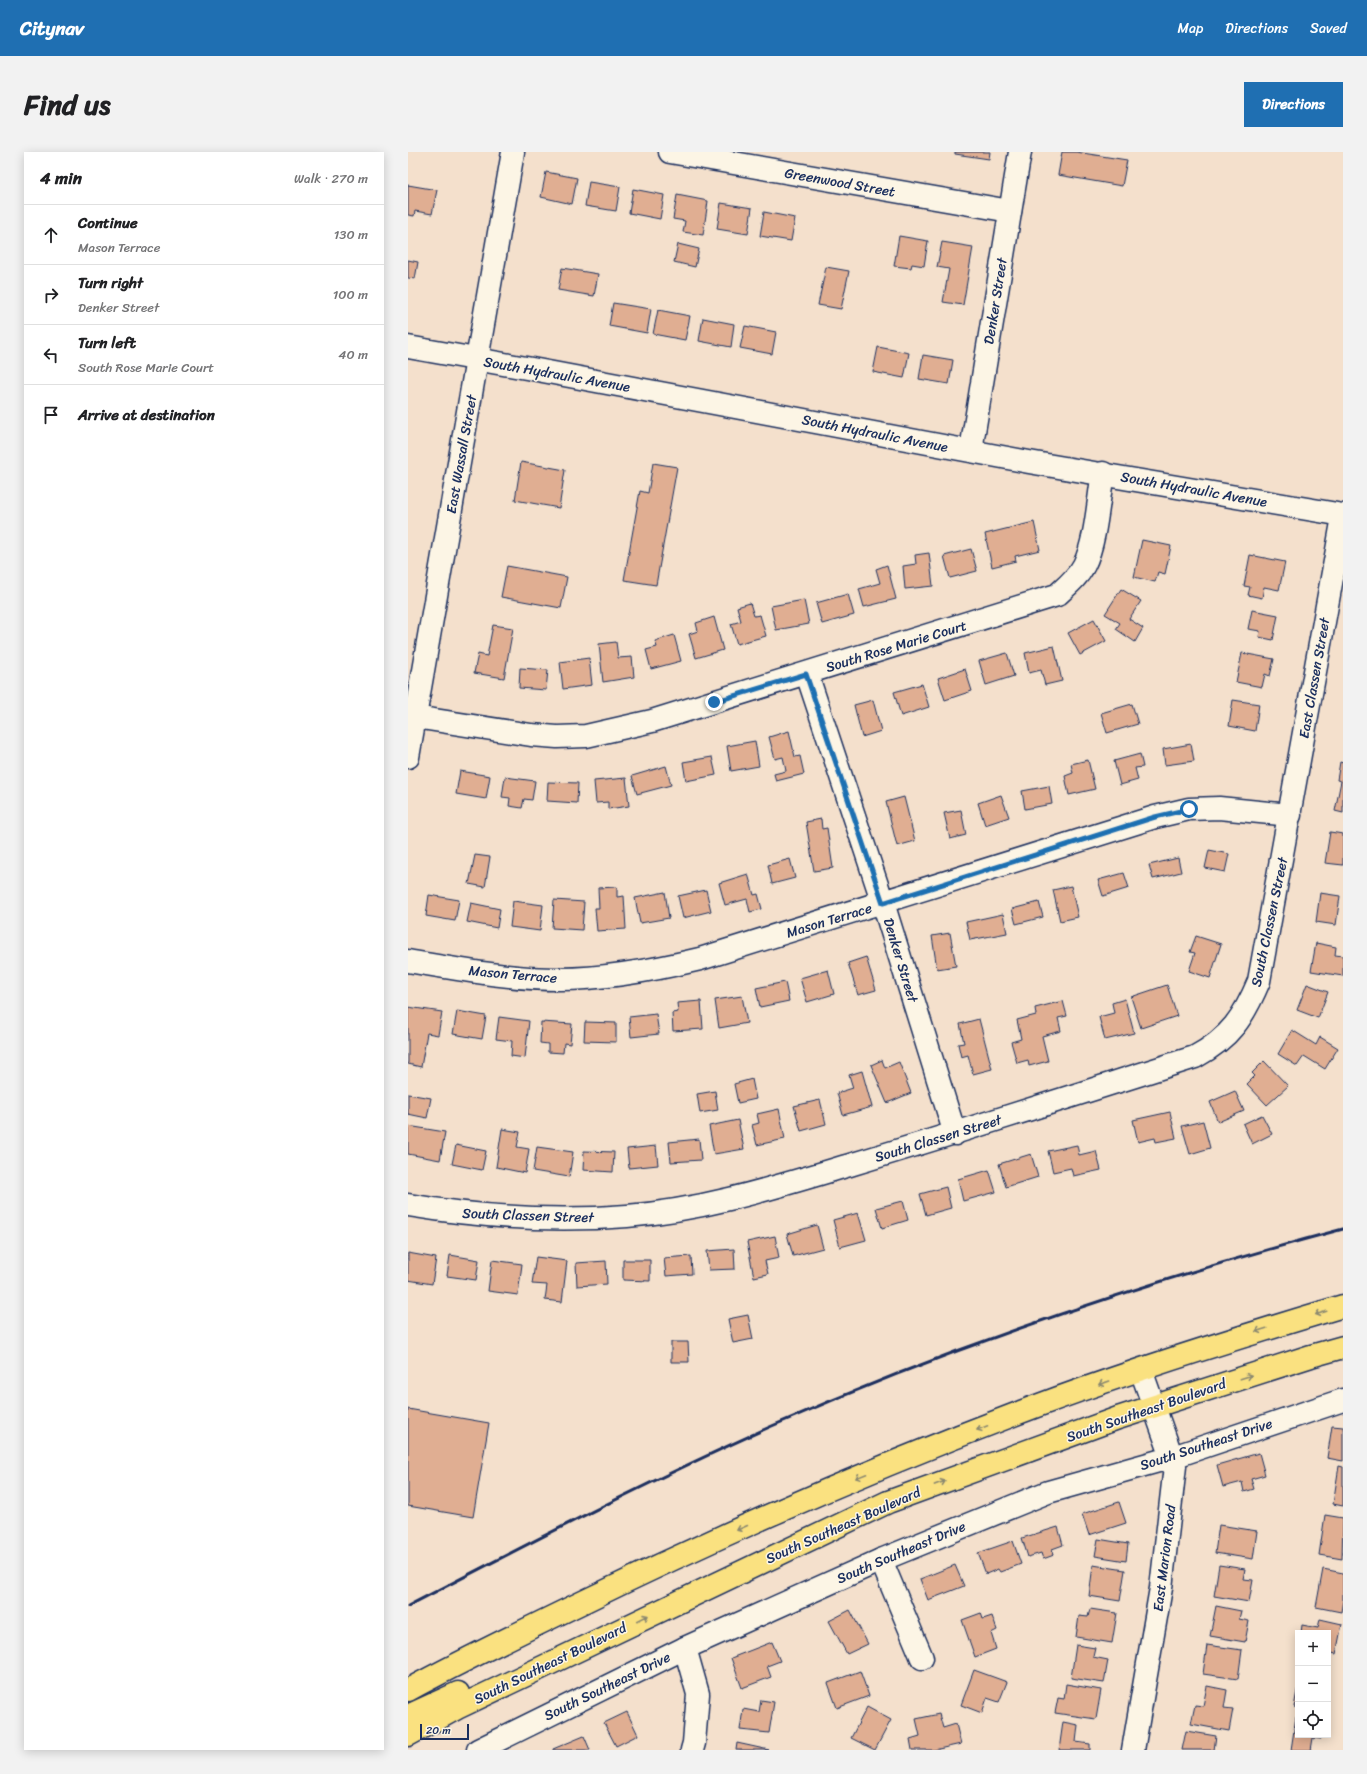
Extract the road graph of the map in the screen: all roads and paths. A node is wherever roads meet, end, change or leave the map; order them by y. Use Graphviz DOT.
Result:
graph roads {
  1 [pos="514,152"];
  2 [pos="670,152"];
  3 [pos="1020,152"];
  4 [pos="1010,211"];
  5 [pos="408,347"];
  6 [pos="478,359"];
  7 [pos="971,450"];
  8 [pos="1103,473"];
  9 [pos="1343,516"];
  10 [pos="806,674"];
  11 [pos="415,718"];
  12 [pos="408,757"];
  13 [pos="1290,815"];
  14 [pos="883,903"];
  15 [pos="408,961"];
  16 [pos="955,1134"];
  17 [pos="408,1205"];
  18 [pos="1343,1306"];
  19 [pos="1343,1347"];
  20 [pos="1141,1370"];
  21 [pos="1343,1400"];
  22 [pos="1155,1406"];
  23 [pos="1173,1457"];
  24 [pos="881,1560"];
  25 [pos="685,1648"];
  26 [pos="922,1658"];
  27 [pos="522,1677"];
  28 [pos="408,1690"];
  29 [pos="408,1716"];
  30 [pos="408,1735"];
  31 [pos="478,1750"];
  32 [pos="692,1750"];
  33 [pos="1133,1750"];
  1 -- 6 [label="street, East Wassall Street"];
  2 -- 4 [label="street, Greenwood Street"];
  3 -- 4 [label="street, Denker Street"];
  4 -- 7 [label="street, Denker Street"];
  5 -- 6 [label="street, South Hydraulic Avenue"];
  6 -- 7 [label="street, South Hydraulic Avenue"];
  6 -- 11 [label="street, East Wassall Street"];
  7 -- 8 [label="street, South Hydraulic Avenue"];
  8 -- 9 [label="street, South Hydraulic Avenue"];
  8 -- 10 [label="street, South Rose Marie Court"];
  9 -- 13 [label="street, East Classen Street"];
  10 -- 11 [label="street, South Rose Marie Court"];
  10 -- 14 [label="street, Denker Street"];
  11 -- 12 [label="street, East Wassall Street"];
  13 -- 14 [label="street, Mason Terrace"];
  13 -- 16 [label="street, South Classen Street"];
  14 -- 15 [label="street, Mason Terrace"];
  14 -- 16 [label="street, Denker Street"];
  16 -- 17 [label="street, South Classen Street"];
  18 -- 20 [label="main road, one-way"];
  22 -- 19 [label="main road, South Southeast Boulevard, one-way"];
  20 -- 22 [label="street, East Marion Road"];
  20 -- 28 [label="main road, one-way"];
  21 -- 23 [label="street, South Southeast Drive"];
  22 -- 23 [label="street, East Marion Road"];
  27 -- 22 [label="main road, South Southeast Boulevard, one-way"];
  23 -- 24 [label="street, South Southeast Drive"];
  23 -- 33 [label="street, East Marion Road"];
  24 -- 25 [label="street, South Southeast Drive"];
  24 -- 26 [label="street"];
  25 -- 31 [label="street, South Southeast Drive"];
  25 -- 32 [label="street"];
  27 -- 29 [label="main road"];
  27 -- 30 [label="main road, South Southeast Boulevard"];
}
